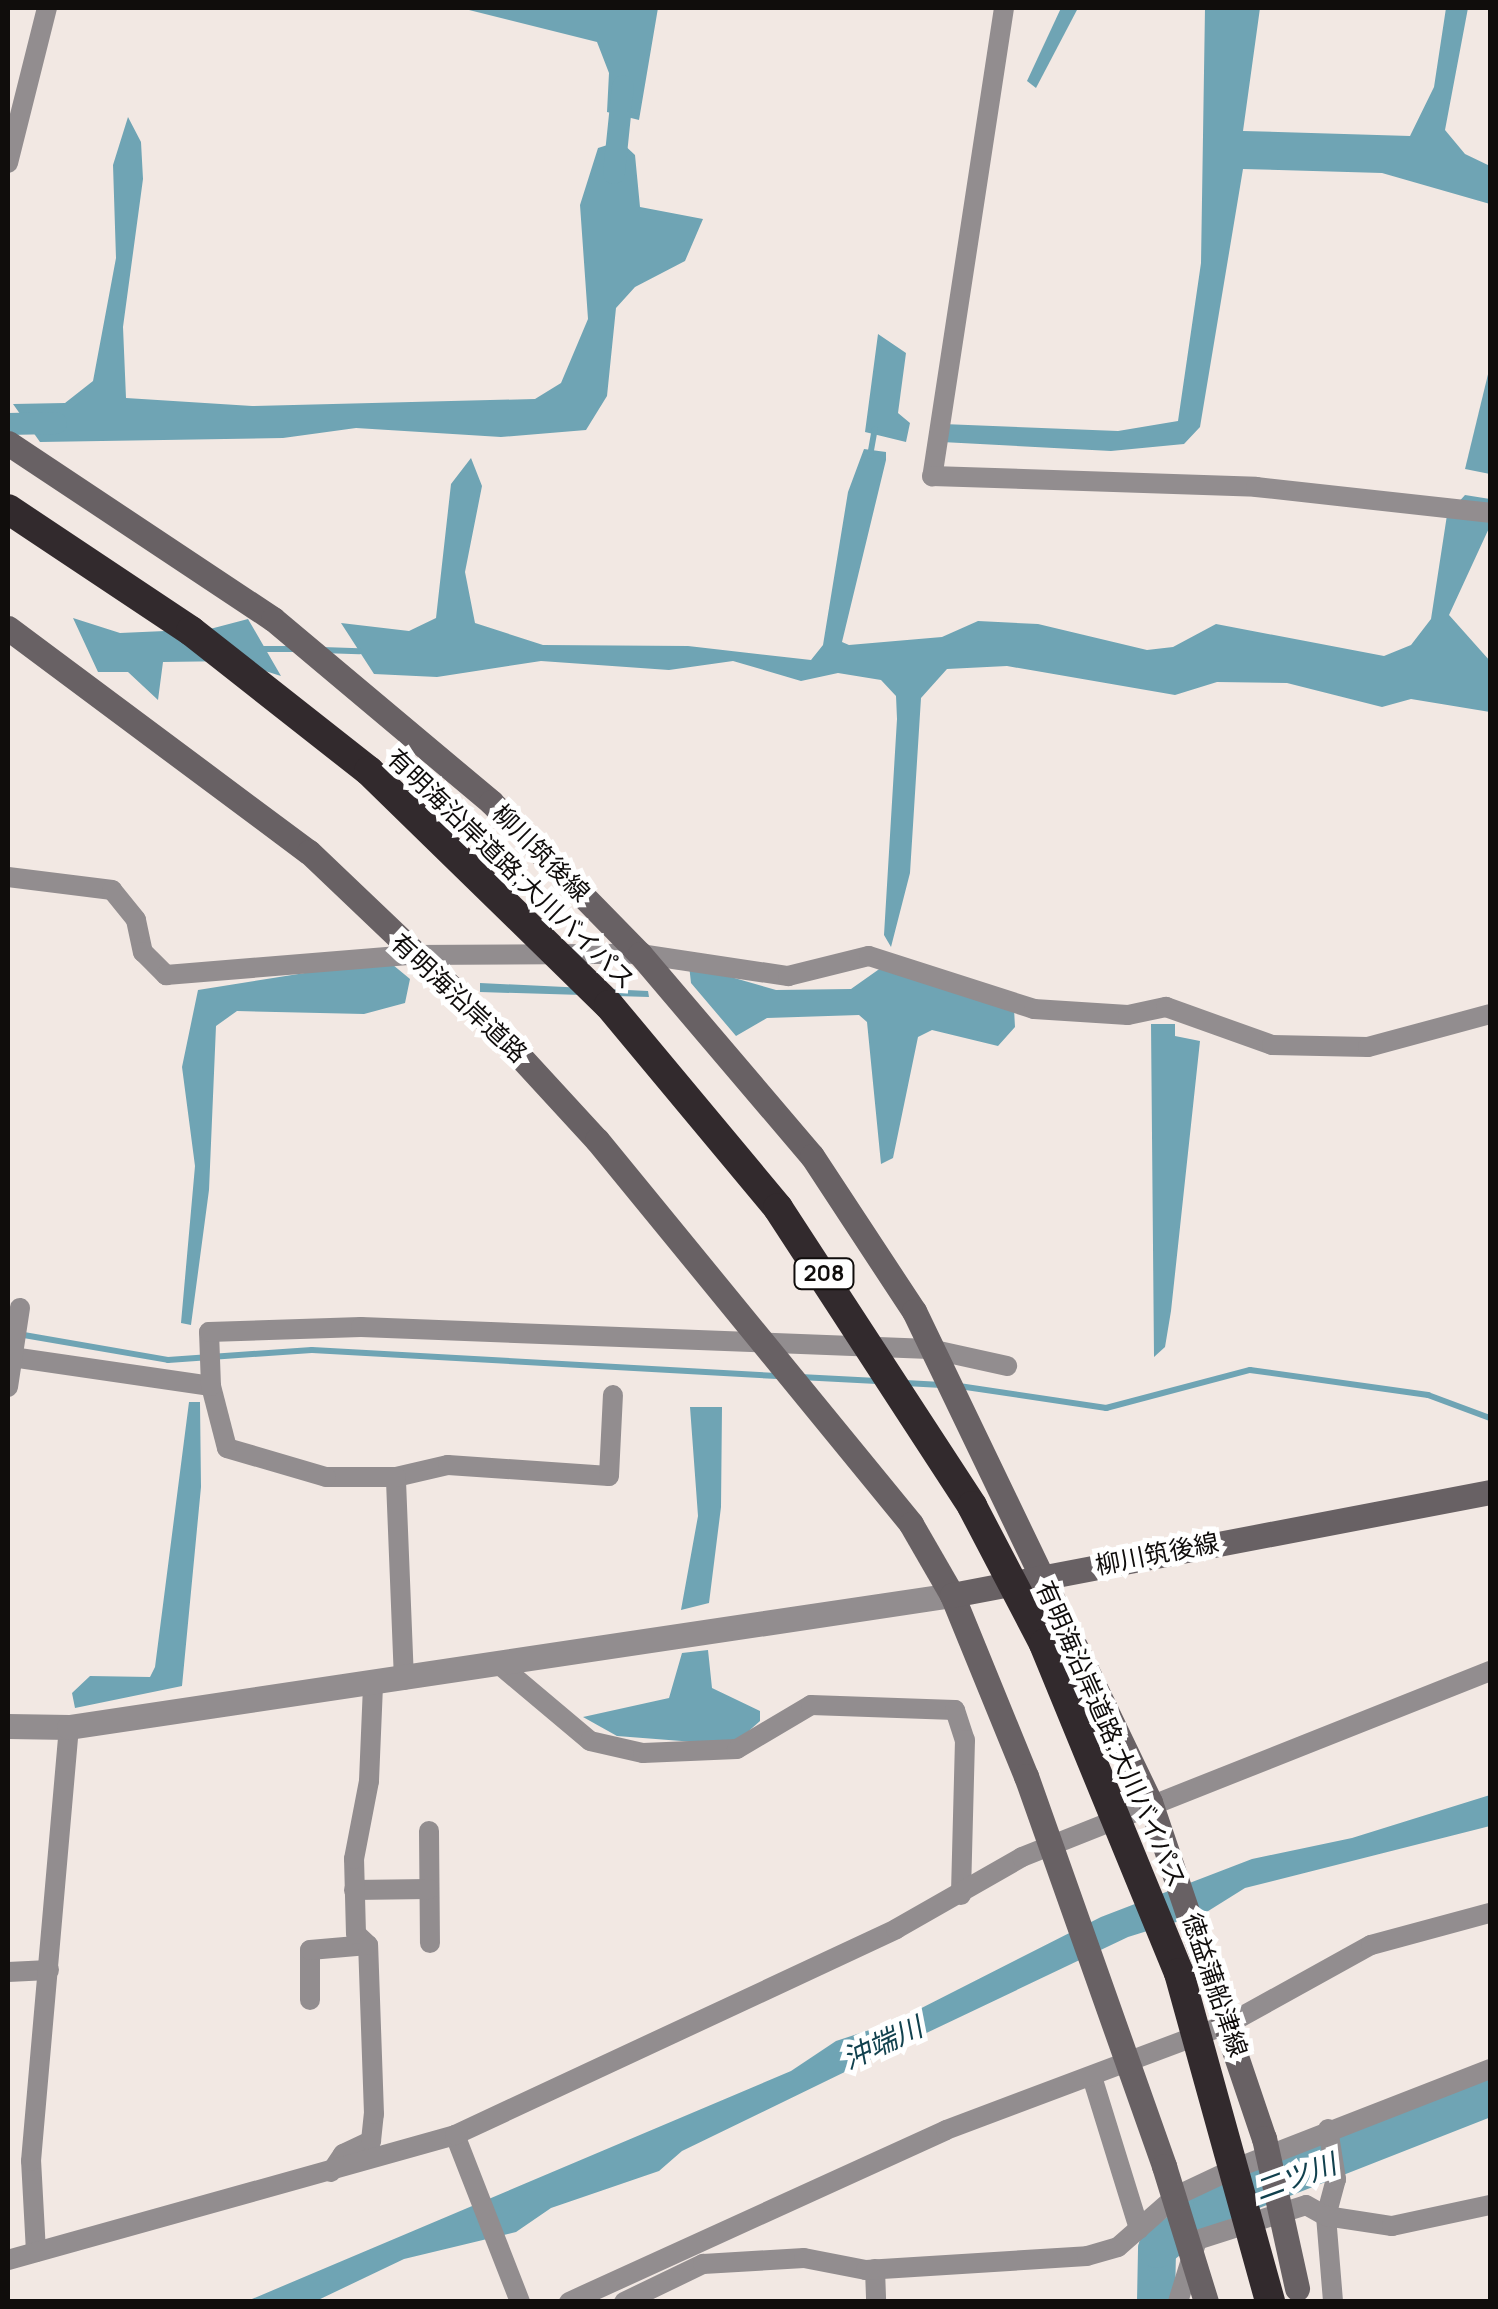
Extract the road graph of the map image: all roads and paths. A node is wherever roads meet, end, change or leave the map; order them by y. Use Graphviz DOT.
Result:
graph roads {
  1 [pos="47,8"];
  2 [pos="1004,8"];
  3 [pos="8,163"];
  4 [pos="8,443"];
  5 [pos="8,509"];
  6 [pos="1490,514"];
  7 [pos="8,628"];
  8 [pos="362,780"];
  9 [pos="8,877"];
  10 [pos="640,954"];
  11 [pos="411,955"];
  12 [pos="1490,1014"];
  13 [pos="19,1314"];
  14 [pos="768,1347"];
  15 [pos="13,1353"];
  16 [pos="936,1358"];
  17 [pos="1007,1366"];
  18 [pos="210,1379"];
  19 [pos="8,1387"];
  20 [pos="613,1395"];
  21 [pos="396,1477"];
  22 [pos="1490,1492"];
  23 [pos="1036,1576"];
  24 [pos="952,1596"];
  25 [pos="502,1666"];
  26 [pos="1490,1671"];
  27 [pos="404,1680"];
  28 [pos="373,1684"];
  29 [pos="8,1726"];
  30 [pos="69,1727"];
  31 [pos="1154,1812"];
  32 [pos="429,1832"];
  33 [pos="1052,1851"];
  34 [pos="429,1888"];
  35 [pos="354,1890"];
  36 [pos="961,1895"];
  37 [pos="1490,1913"];
  38 [pos="430,1943"];
  39 [pos="368,1945"];
  40 [pos="49,1970"];
  41 [pos="8,1972"];
  42 [pos="310,2000"];
  43 [pos="1230,2024"];
  44 [pos="1125,2056"];
  45 [pos="1490,2069"];
  46 [pos="1093,2080"];
  47 [pos="1328,2129"];
  48 [pos="458,2143"];
  49 [pos="331,2172"];
  50 [pos="1490,2204"];
  51 [pos="1326,2216"];
  52 [pos="1139,2229"];
  53 [pos="36,2252"];
  54 [pos="8,2260"];
  55 [pos="875,2269"];
  56 [pos="664,2291"];
  57 [pos="1289,2297"];
  58 [pos="520,2302"];
  59 [pos="569,2302"];
  60 [pos="624,2302"];
  61 [pos="876,2302"];
  62 [pos="1178,2302"];
  63 [pos="1206,2302"];
  64 [pos="1258,2302"];
  65 [pos="1333,2302"];
  1 -- 3 [label="street"];
  2 -- 6 [label="street"];
  4 -- 10 [label="main road, 柳川筑後線"];
  5 -- 57 [label="highway, 有明海沿岸道路;大川バイパス / 208, bridge"];
  7 -- 11 [label="main road, 有明海沿岸道路"];
  8 -- 64 [label="highway, 有明海沿岸道路;大川バイパス / 208, bridge"];
  9 -- 11 [label="street"];
  10 -- 11 [label="street"];
  10 -- 12 [label="street"];
  10 -- 16 [label="main road, 柳川筑後線"];
  11 -- 14 [label="main road, 有明海沿岸道路"];
  13 -- 15 [label="street"];
  14 -- 16 [label="street"];
  14 -- 18 [label="street"];
  14 -- 24 [label="main road, 有明海沿岸道路"];
  15 -- 18 [label="street"];
  15 -- 19 [label="street"];
  16 -- 17 [label="street"];
  16 -- 23 [label="main road, 柳川筑後線"];
  18 -- 21 [label="street"];
  20 -- 21 [label="street"];
  21 -- 27 [label="street"];
  22 -- 23 [label="main road, 柳川筑後線"];
  23 -- 24 [label="main road, 柳川筑後線"];
  23 -- 31 [label="main road, 徳益蒲船津線"];
  24 -- 25 [label="street"];
  24 -- 33 [label="main road"];
  25 -- 27 [label="street"];
  25 -- 36 [label="street"];
  26 -- 31 [label="street"];
  27 -- 28 [label="street"];
  28 -- 30 [label="street"];
  28 -- 35 [label="street"];
  29 -- 30 [label="street"];
  30 -- 40 [label="street"];
  31 -- 33 [label="street"];
  31 -- 43 [label="main road, 徳益蒲船津線"];
  32 -- 34 [label="street"];
  33 -- 36 [label="street"];
  33 -- 44 [label="main road"];
  34 -- 35 [label="street"];
  34 -- 38 [label="street"];
  35 -- 39 [label="street"];
  36 -- 48 [label="street"];
  37 -- 43 [label="street"];
  39 -- 42 [label="street"];
  39 -- 49 [label="street"];
  40 -- 41 [label="street"];
  40 -- 53 [label="street"];
  43 -- 44 [label="street"];
  43 -- 57 [label="main road, 徳益蒲船津線, bridge"];
  44 -- 46 [label="street"];
  44 -- 63 [label="main road, bridge"];
  45 -- 47 [label="street"];
  46 -- 52 [label="street"];
  46 -- 59 [label="street"];
  47 -- 51 [label="street"];
  47 -- 52 [label="street"];
  48 -- 49 [label="street"];
  48 -- 58 [label="street"];
  49 -- 53 [label="street"];
  50 -- 51 [label="street"];
  51 -- 62 [label="street"];
  51 -- 65 [label="street"];
  52 -- 55 [label="street"];
  53 -- 54 [label="street"];
  55 -- 56 [label="street"];
  55 -- 61 [label="street"];
  56 -- 60 [label="street"];
}
